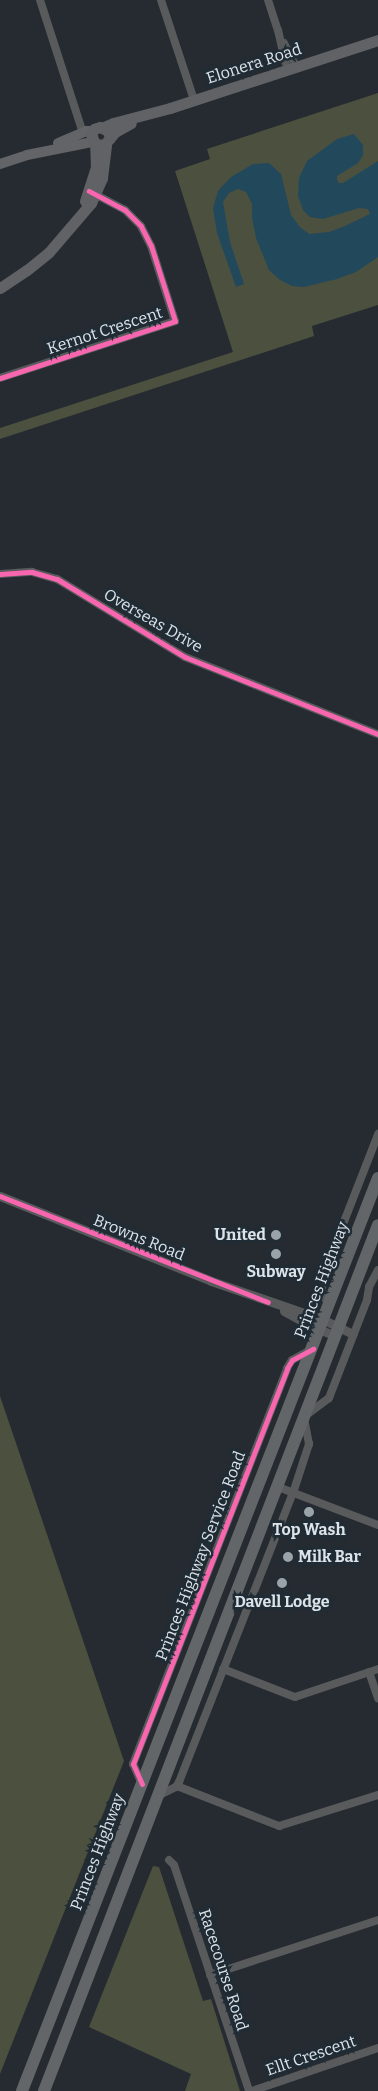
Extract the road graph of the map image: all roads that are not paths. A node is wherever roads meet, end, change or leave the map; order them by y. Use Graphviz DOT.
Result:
graph roads {
  1 [pos="40,0"];
  2 [pos="161,0"];
  3 [pos="268,0"];
  4 [pos="378,40"];
  5 [pos="291,69"];
  6 [pos="194,100"];
  7 [pos="97,137"];
  8 [pos="0,164"];
  9 [pos="92,193"];
  10 [pos="0,288"];
  11 [pos="0,378"];
  12 [pos="0,574"];
  13 [pos="378,734"];
  14 [pos="378,1134"];
  15 [pos="378,1178"];
  16 [pos="0,1196"];
  17 [pos="378,1225"];
  18 [pos="378,1270"];
  19 [pos="329,1305"];
  20 [pos="322,1325"];
  21 [pos="337,1331"];
  22 [pos="353,1334"];
  23 [pos="313,1349"];
  24 [pos="304,1417"];
  25 [pos="269,1458"];
  26 [pos="285,1464"];
  27 [pos="261,1480"];
  28 [pos="278,1487"];
  29 [pos="293,1493"];
  30 [pos="378,1525"];
  31 [pos="223,1669"];
  32 [pos="378,1669"];
  33 [pos="369,1672"];
  34 [pos="378,1698"];
  35 [pos="142,1784"];
  36 [pos="177,1786"];
  37 [pos="378,1795"];
  38 [pos="157,1797"];
  39 [pos="169,1860"];
  40 [pos="378,1920"];
  41 [pos="210,1975"];
  42 [pos="378,2048"];
  43 [pos="22,2091"];
  44 [pos="44,2091"];
  45 [pos="248,2091"];
  46 [pos="252,2091"];
  1 -- 7 [label="street"];
  2 -- 6 [label="street"];
  3 -- 5 [label="street"];
  4 -- 5 [label="main road, Elonera Road"];
  5 -- 6 [label="main road, Elonera Road"];
  6 -- 7 [label="main road, Elonera Road"];
  7 -- 8 [label="main road, Elonera Road"];
  7 -- 9 [label="main road"];
  9 -- 10 [label="main road"];
  9 -- 11 [label="street, Kernot Crescent"];
  12 -- 13 [label="street, Overseas Drive"];
  14 -- 19 [label="street"];
  15 -- 19 [label="highway, Princes Highway"];
  16 -- 20 [label="street, Browns Road"];
  17 -- 21 [label="highway, Princes Highway"];
  18 -- 22 [label="street"];
  19 -- 20 [label="highway, Princes Highway"];
  20 -- 21 [label="street, Browns Road"];
  20 -- 23 [label="highway, Princes Highway"];
  21 -- 22 [label="street, Browns Road"];
  21 -- 24 [label="highway, Princes Highway"];
  22 -- 24 [label="street"];
  23 -- 25 [label="highway, Princes Highway"];
  23 -- 35 [label="street, Princes Highway Service Road"];
  24 -- 26 [label="highway, Princes Highway"];
  24 -- 29 [label="street"];
  25 -- 26 [label="highway"];
  25 -- 27 [label="highway, Princes Highway"];
  26 -- 28 [label="highway, Princes Highway"];
  27 -- 28 [label="highway"];
  27 -- 35 [label="highway, Princes Highway"];
  28 -- 29 [label="street"];
  28 -- 38 [label="highway, Princes Highway"];
  29 -- 30 [label="street"];
  29 -- 31 [label="street"];
  31 -- 33 [label="street"];
  31 -- 36 [label="street"];
  32 -- 33 [label="street"];
  33 -- 34 [label="street"];
  35 -- 43 [label="highway, Princes Highway"];
  36 -- 37 [label="street"];
  36 -- 38 [label="street"];
  38 -- 44 [label="highway, Princes Highway"];
  39 -- 41 [label="street, Racecourse Road"];
  40 -- 41 [label="street"];
  41 -- 45 [label="street, Racecourse Road"];
  42 -- 46 [label="street, Ellt Crescent"];
}
